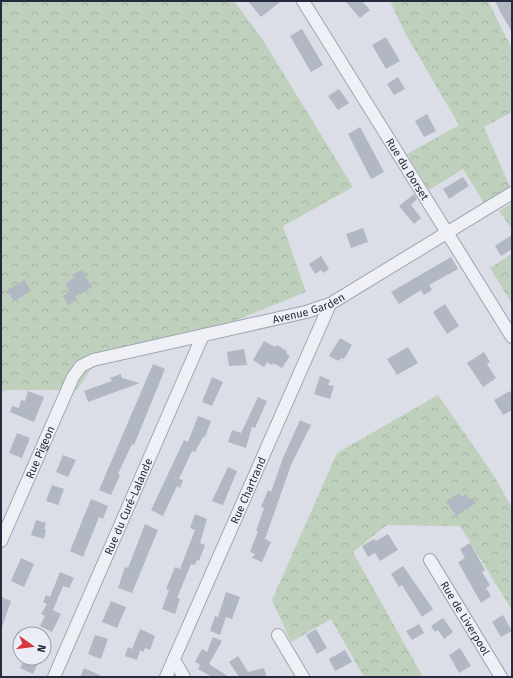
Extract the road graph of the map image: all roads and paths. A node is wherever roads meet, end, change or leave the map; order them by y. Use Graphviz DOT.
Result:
graph roads {
  1 [pos="303,1"];
  2 [pos="512,193"];
  3 [pos="448,232"];
  4 [pos="330,304"];
  5 [pos="203,336"];
  6 [pos="512,338"];
  7 [pos="81,366"];
  8 [pos="1,541"];
  9 [pos="430,560"];
  10 [pos="278,634"];
  11 [pos="174,660"];
  12 [pos="54,677"];
  13 [pos="166,677"];
  14 [pos="184,677"];
  15 [pos="303,677"];
  16 [pos="501,677"];
  1 -- 3 [label="street, Rue du Dorset"];
  2 -- 3 [label="street, Avenue Garden"];
  3 -- 4 [label="street, Avenue Garden"];
  3 -- 6 [label="street, Rue du Dorset"];
  4 -- 5 [label="street, Avenue Garden"];
  4 -- 11 [label="street, Rue Chartrand"];
  5 -- 7 [label="street, Avenue Garden"];
  5 -- 12 [label="street, Rue du Curé-Lalande"];
  7 -- 8 [label="street, Rue Pigeon"];
  9 -- 16 [label="street, Rue de Liverpool"];
  10 -- 15 [label="street"];
  11 -- 13 [label="street, Rue Chartrand"];
  11 -- 14 [label="street"];
}
